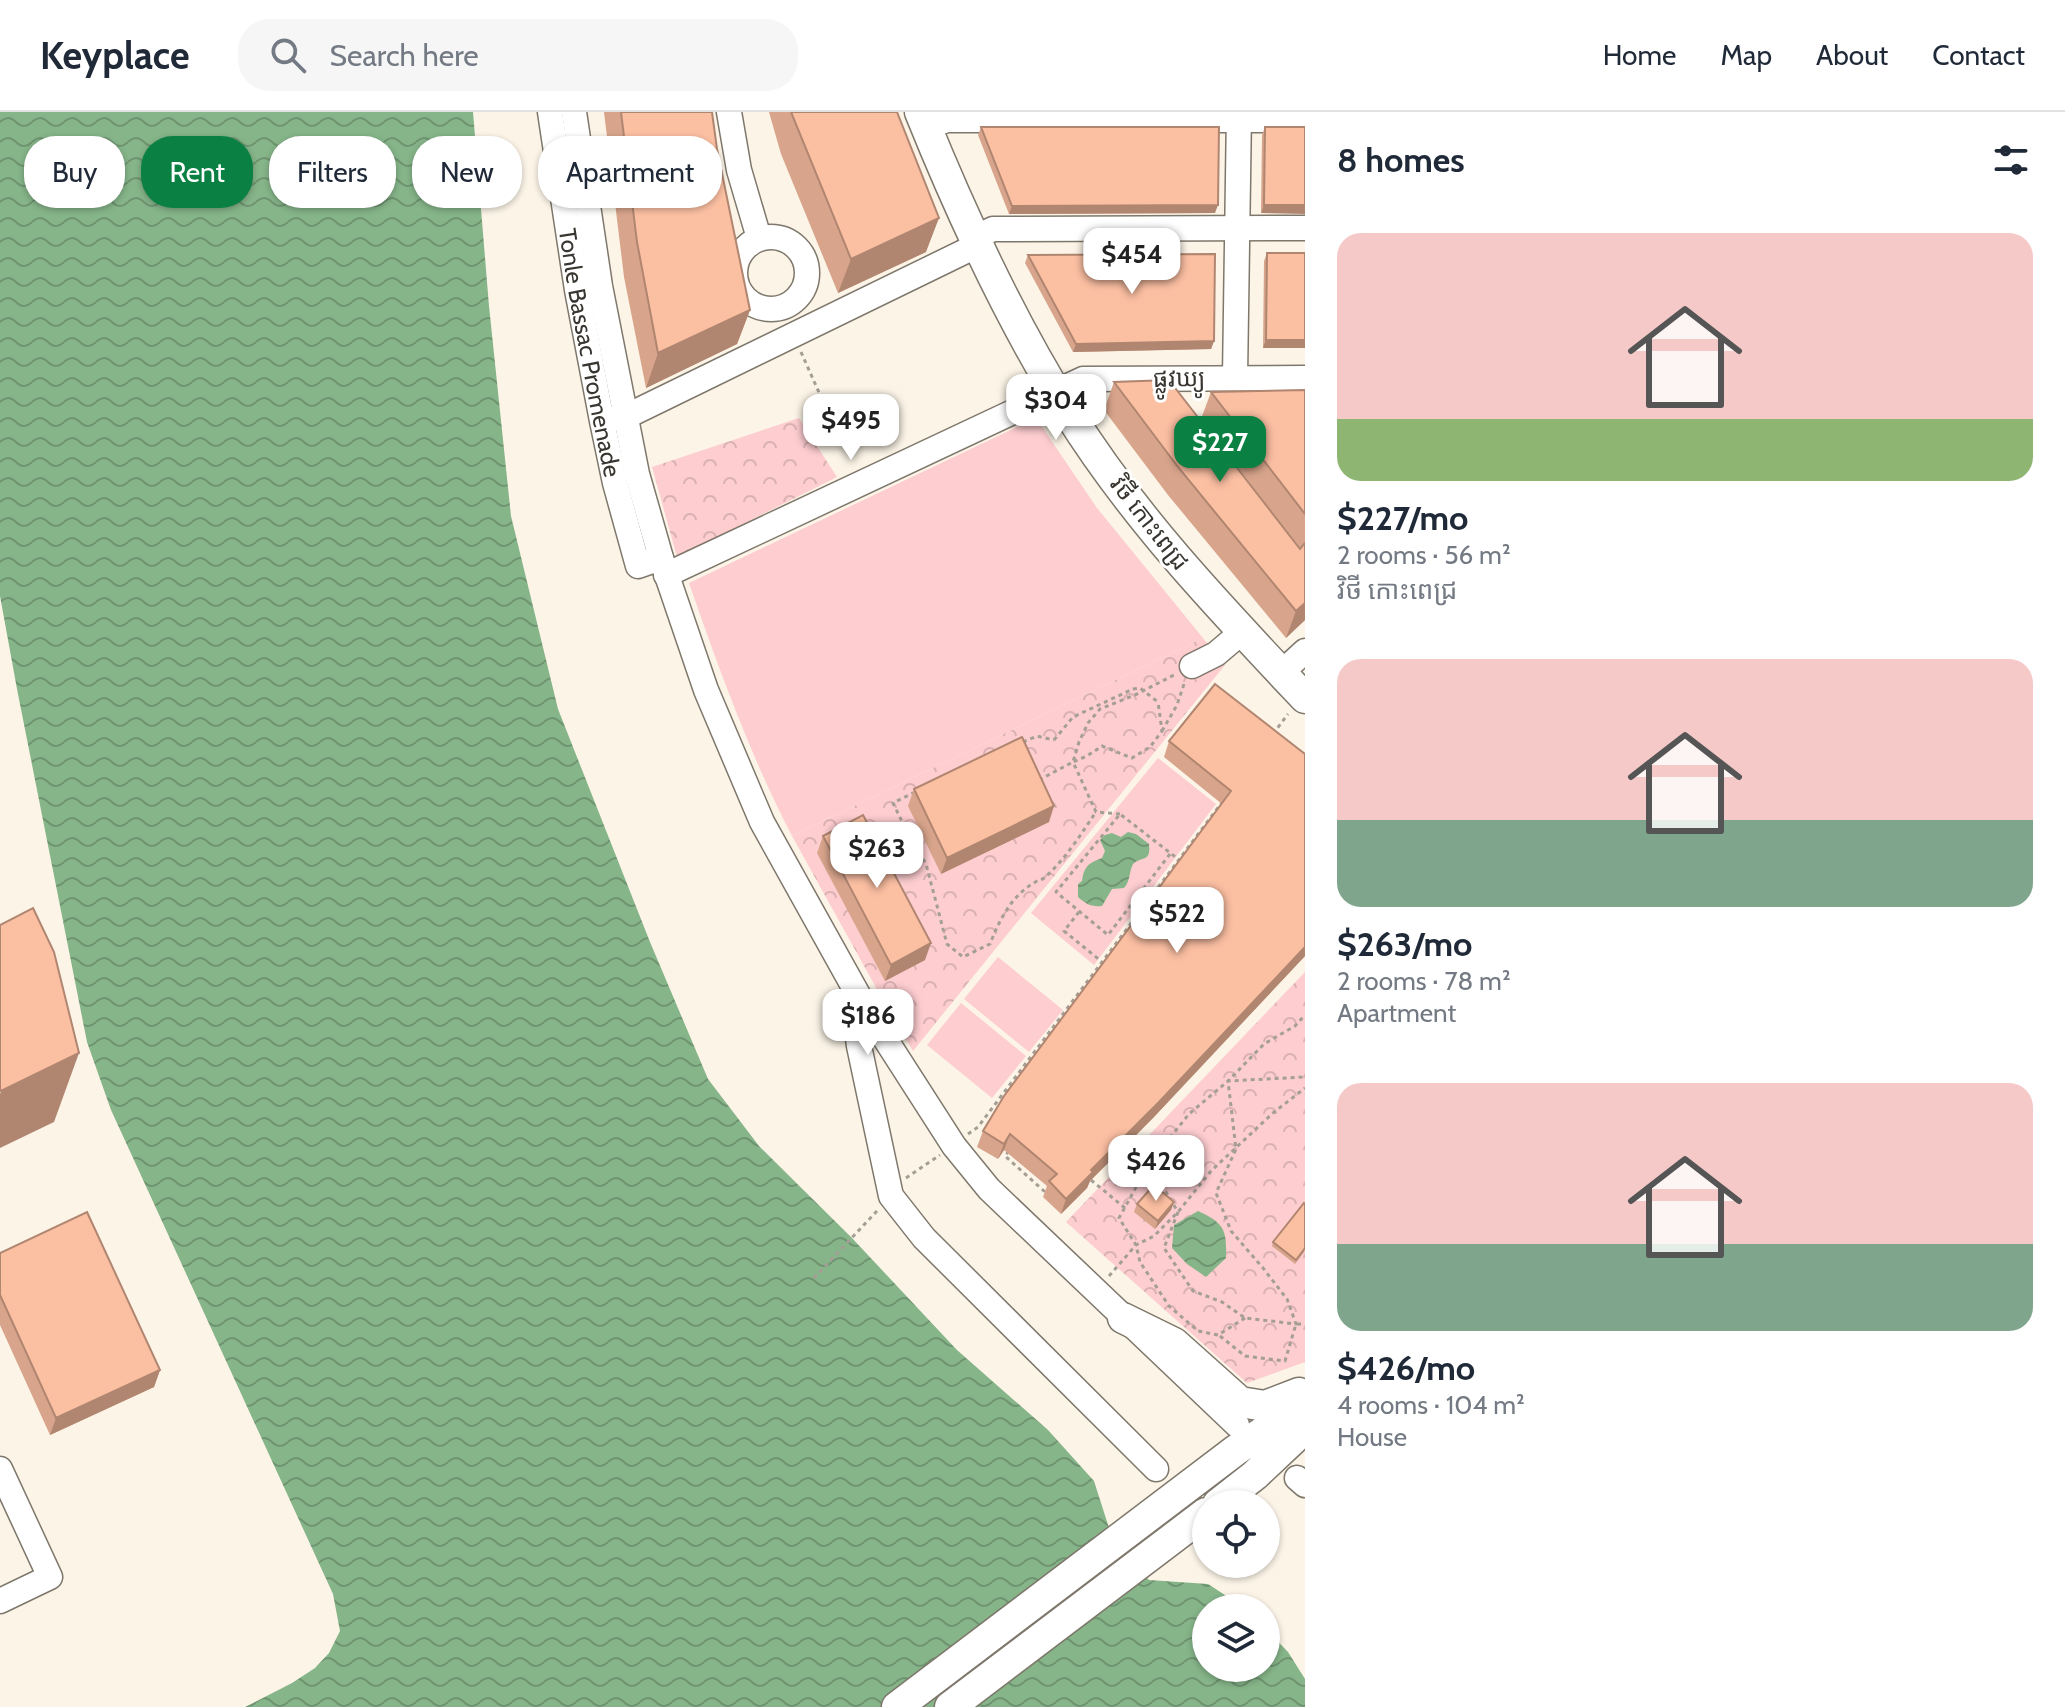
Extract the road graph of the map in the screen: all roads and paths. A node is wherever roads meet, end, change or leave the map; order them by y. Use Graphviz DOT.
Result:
graph roads {
  1 [pos="550,112"];
  2 [pos="574,112"];
  3 [pos="729,112"];
  4 [pos="1239,116"];
  5 [pos="923,119"];
  6 [pos="1305,120"];
  7 [pos="1305,228"];
  8 [pos="1237,236"];
  9 [pos="759,238"];
  10 [pos="1305,244"];
  11 [pos="978,245"];
  12 [pos="783,307"];
  13 [pos="796,341"];
  14 [pos="1235,377"];
  15 [pos="1305,378"];
  16 [pos="1055,391"];
  17 [pos="613,419"];
  18 [pos="833,424"];
  19 [pos="664,566"];
  20 [pos="1242,632"];
  21 [pos="1305,651"];
  22 [pos="1192,666"];
  23 [pos="1281,673"];
  24 [pos="1297,705"];
  25 [pos="1162,731"];
  26 [pos="1272,735"];
  27 [pos="1023,742"];
  28 [pos="1073,762"];
  29 [pos="1031,785"];
  30 [pos="918,791"];
  31 [pos="1228,794"];
  32 [pos="1096,812"];
  33 [pos="1120,814"];
  34 [pos="1170,854"];
  35 [pos="1179,860"];
  36 [pos="1079,912"];
  37 [pos="1113,947"];
  38 [pos="1122,955"];
  39 [pos="1102,962"];
  40 [pos="866,1009"];
  41 [pos="1305,1015"];
  42 [pos="1305,1077"];
  43 [pos="1228,1081"];
  44 [pos="1305,1088"];
  45 [pos="954,1146"];
  46 [pos="1013,1146"];
  47 [pos="1236,1149"];
  48 [pos="1149,1164"];
  49 [pos="1090,1179"];
  50 [pos="904,1180"];
  51 [pos="1053,1181"];
  52 [pos="1125,1208"];
  53 [pos="1178,1212"];
  54 [pos="851,1237"];
  55 [pos="1136,1245"];
  56 [pos="814,1278"];
  57 [pos="1095,1291"];
  58 [pos="1123,1318"];
  59 [pos="1245,1318"];
  60 [pos="1296,1324"];
  61 [pos="1305,1324"];
  62 [pos="1218,1335"];
  63 [pos="1305,1391"];
  64 [pos="1305,1404"];
  65 [pos="1237,1425"];
  66 [pos="1305,1428"];
  67 [pos="0,1469"];
  68 [pos="1156,1469"];
  69 [pos="1236,1490"];
  70 [pos="1192,1524"];
  71 [pos="0,1601"];
  72 [pos="897,1707"];
  73 [pos="950,1707"];
  1 -- 17 [label="street, Tonle Bassac Promenade"];
  2 -- 17 [label="street"];
  3 -- 9 [label="street"];
  4 -- 5 [label="street"];
  4 -- 6 [label="street"];
  4 -- 8 [label="street"];
  5 -- 11 [label="main road, វិថី កោះពេជ្រ"];
  7 -- 8 [label="street"];
  8 -- 10 [label="street"];
  8 -- 11 [label="street"];
  8 -- 14 [label="street"];
  9 -- 12 [label="street"];
  9 -- 12 [label="street"];
  11 -- 13 [label="street"];
  11 -- 16 [label="main road, វិថី កោះពេជ្រ"];
  12 -- 13 [label="street"];
  13 -- 17 [label="street"];
  13 -- 18 [label="path"];
  14 -- 15 [label="street, ផ្លូវឃ្យូ"];
  14 -- 16 [label="street, ផ្លូវឃ្យូ"];
  16 -- 19 [label="street, ផ្លូវឃ្យូ"];
  16 -- 20 [label="main road, វិថី កោះពេជ្រ"];
  17 -- 19 [label="street"];
  19 -- 40 [label="street"];
  20 -- 22 [label="street"];
  20 -- 23 [label="main road, វិថី កោះពេជ្រ"];
  21 -- 23 [label="street"];
  22 -- 25 [label="path"];
  22 -- 28 [label="path"];
  23 -- 24 [label="main road, វិថី កោះពេជ្រ"];
  24 -- 26 [label="path"];
  25 -- 27 [label="path, bridge"];
  25 -- 28 [label="path"];
  28 -- 29 [label="path"];
  28 -- 32 [label="path"];
  30 -- 32 [label="path"];
  31 -- 35 [label="path"];
  32 -- 33 [label="path"];
  33 -- 34 [label="path"];
  33 -- 36 [label="path"];
  34 -- 35 [label="path"];
  34 -- 36 [label="path"];
  35 -- 37 [label="path"];
  36 -- 39 [label="path"];
  37 -- 38 [label="path"];
  37 -- 39 [label="path"];
  39 -- 45 [label="path"];
  40 -- 45 [label="street"];
  40 -- 68 [label="street"];
  41 -- 43 [label="path"];
  42 -- 43 [label="path"];
  43 -- 47 [label="path"];
  43 -- 48 [label="path"];
  44 -- 47 [label="path"];
  45 -- 50 [label="path"];
  45 -- 57 [label="street"];
  46 -- 51 [label="path"];
  47 -- 53 [label="path"];
  47 -- 60 [label="path"];
  48 -- 52 [label="path"];
  48 -- 53 [label="path"];
  49 -- 52 [label="path"];
  52 -- 55 [label="path"];
  53 -- 55 [label="path"];
  53 -- 59 [label="path"];
  54 -- 56 [label="path"];
  55 -- 57 [label="path"];
  55 -- 62 [label="path"];
  57 -- 58 [label="street"];
  58 -- 63 [label="main road"];
  58 -- 65 [label="street"];
  59 -- 60 [label="path"];
  59 -- 62 [label="path"];
  60 -- 61 [label="path"];
  60 -- 62 [label="path"];
  64 -- 72 [label="main road"];
  66 -- 69 [label="main road"];
  67 -- 71 [label="street"];
  70 -- 73 [label="main road"];
}
